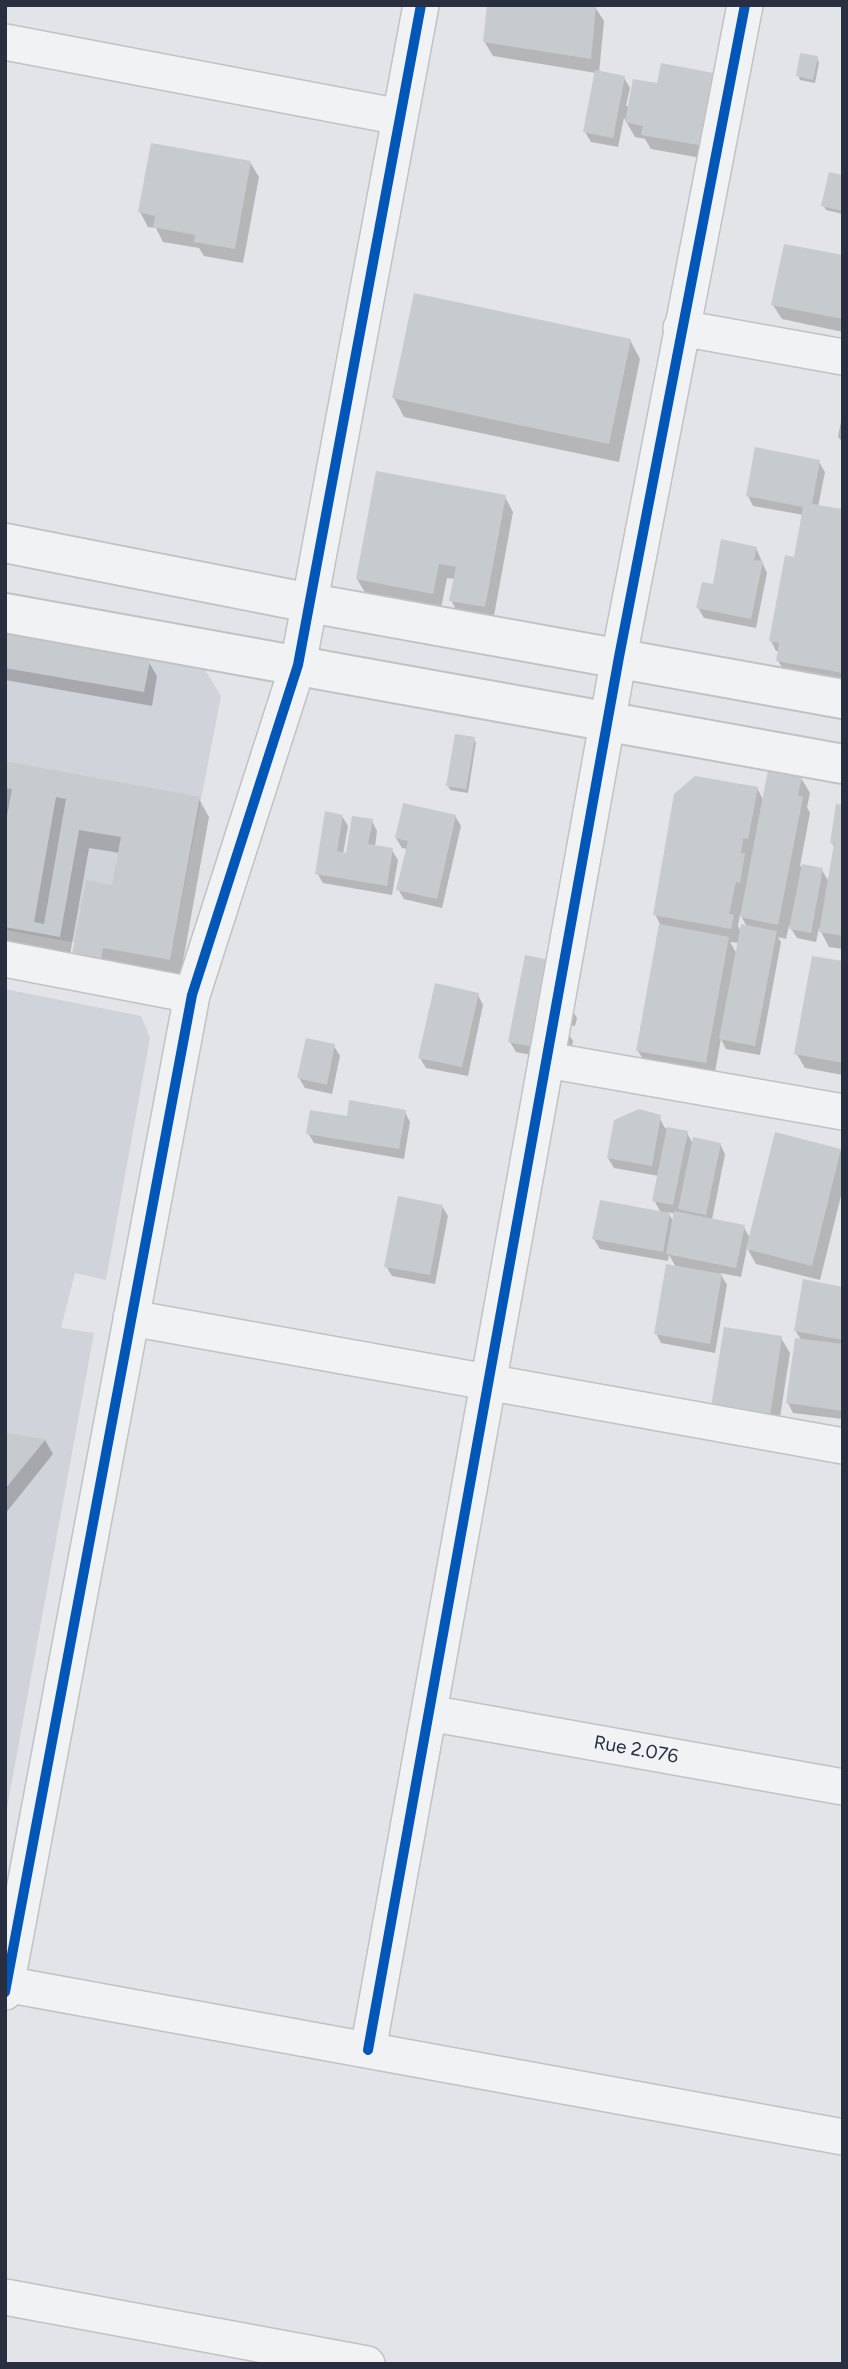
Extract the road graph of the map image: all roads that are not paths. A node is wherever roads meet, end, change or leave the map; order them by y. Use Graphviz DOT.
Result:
graph roads {
  1 [pos="421,5"];
  2 [pos="745,5"];
  3 [pos="5,42"];
  4 [pos="400,117"];
  5 [pos="681,328"];
  6 [pos="843,357"];
  7 [pos="5,543"];
  8 [pos="310,603"];
  9 [pos="5,613"];
  10 [pos="619,657"];
  11 [pos="298,665"];
  12 [pos="843,699"];
  13 [pos="609,720"];
  14 [pos="843,764"];
  15 [pos="5,958"];
  16 [pos="191,995"];
  17 [pos="547,1060"];
  18 [pos="843,1112"];
  19 [pos="131,1318"];
  20 [pos="489,1382"];
  21 [pos="843,1446"];
  22 [pos="429,1713"];
  23 [pos="843,1787"];
  24 [pos="6,1987"];
  25 [pos="368,2050"];
  26 [pos="843,2137"];
  27 [pos="5,2297"];
  28 [pos="367,2364"];
  1 -- 4 [label="street"];
  2 -- 5 [label="street"];
  3 -- 4 [label="street"];
  4 -- 8 [label="street"];
  5 -- 6 [label="street"];
  5 -- 10 [label="street"];
  7 -- 8 [label="street"];
  8 -- 10 [label="street"];
  8 -- 11 [label="street"];
  9 -- 11 [label="street"];
  10 -- 12 [label="street"];
  10 -- 13 [label="street"];
  11 -- 13 [label="street"];
  11 -- 16 [label="street"];
  13 -- 14 [label="street"];
  13 -- 17 [label="street"];
  15 -- 16 [label="street"];
  16 -- 19 [label="street"];
  17 -- 18 [label="street"];
  17 -- 20 [label="street"];
  19 -- 20 [label="street"];
  19 -- 24 [label="street"];
  20 -- 21 [label="street"];
  20 -- 22 [label="street"];
  22 -- 23 [label="street, Rue 2.076"];
  22 -- 25 [label="street"];
  24 -- 25 [label="street"];
  25 -- 26 [label="street"];
  27 -- 28 [label="street"];
}
